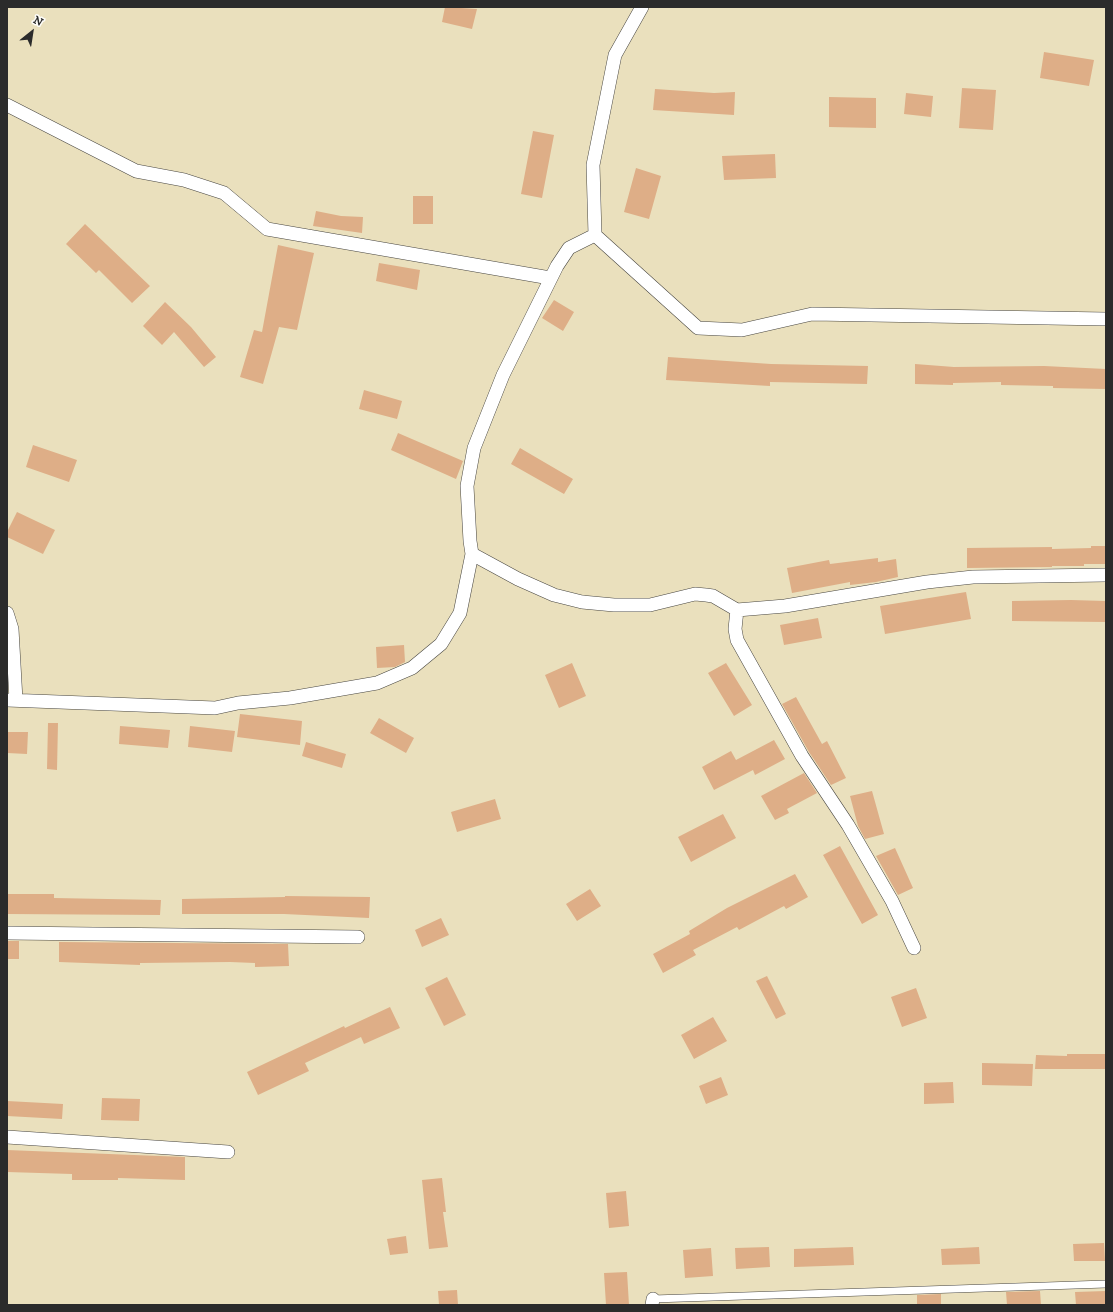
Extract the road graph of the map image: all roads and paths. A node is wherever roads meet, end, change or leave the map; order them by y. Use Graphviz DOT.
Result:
graph roads {
  1 [pos="642,7"];
  2 [pos="7,105"];
  3 [pos="595,235"];
  4 [pos="550,278"];
  5 [pos="1106,319"];
  6 [pos="472,554"];
  7 [pos="1106,575"];
  8 [pos="737,610"];
  9 [pos="7,613"];
  10 [pos="11,700"];
  11 [pos="7,933"];
  12 [pos="358,937"];
  13 [pos="914,948"];
  14 [pos="7,1137"];
  15 [pos="228,1152"];
  16 [pos="1106,1284"];
  17 [pos="653,1302"];
  1 -- 3 [label="street"];
  2 -- 4 [label="street"];
  3 -- 4 [label="street"];
  3 -- 5 [label="street"];
  4 -- 6 [label="street"];
  6 -- 8 [label="street"];
  6 -- 10 [label="street"];
  7 -- 8 [label="street"];
  8 -- 13 [label="street"];
  9 -- 10 [label="street"];
  11 -- 12 [label="street"];
  14 -- 15 [label="street"];
  16 -- 17 [label="lane"];
}
